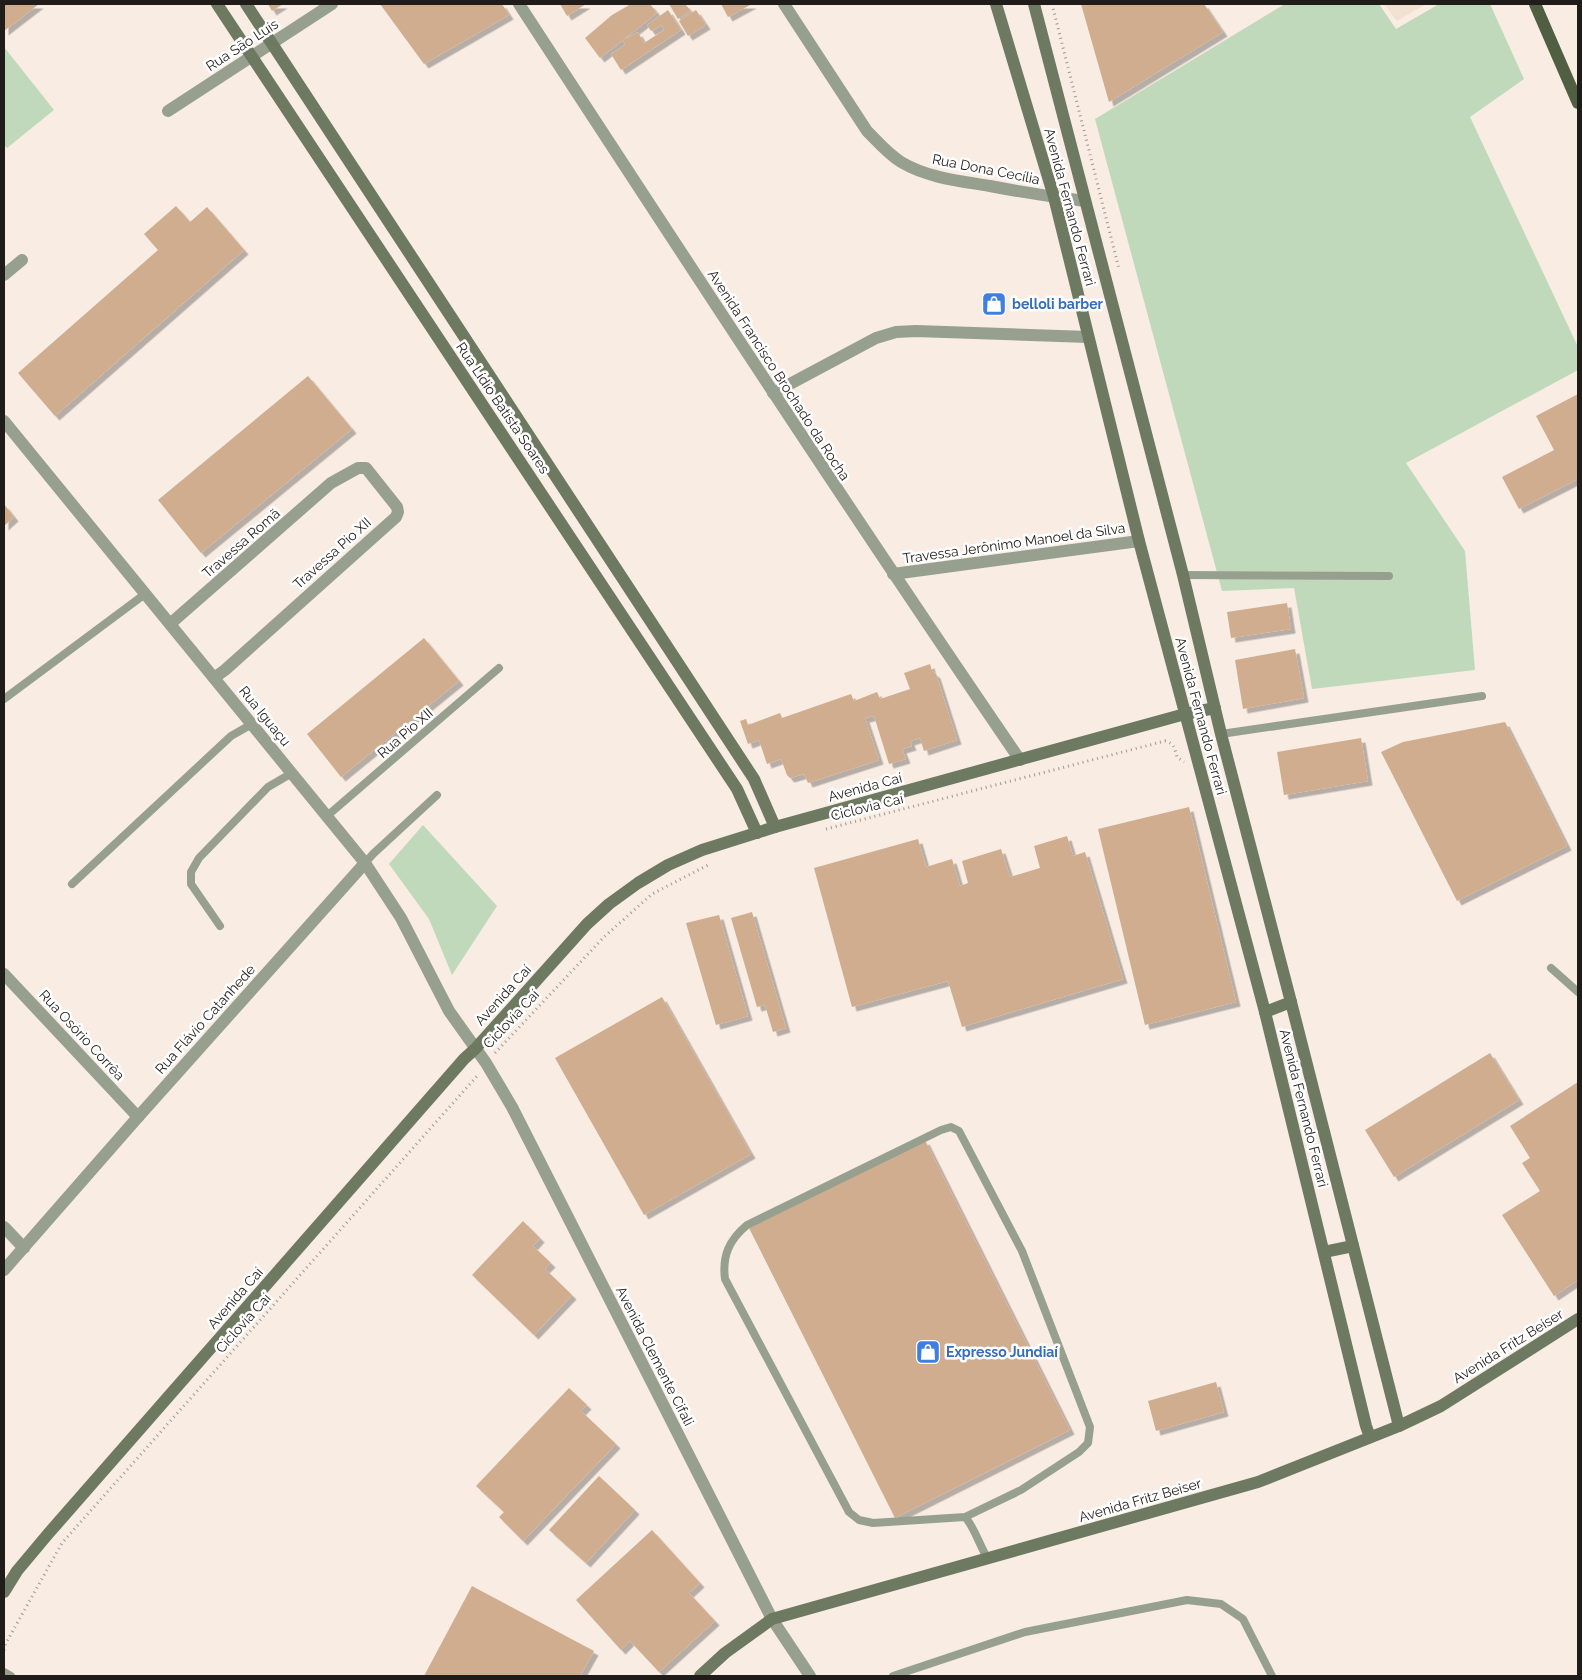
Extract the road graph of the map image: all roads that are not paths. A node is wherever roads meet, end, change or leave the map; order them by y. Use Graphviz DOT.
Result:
graph roads {
  1 [pos="217,4"];
  2 [pos="246,4"];
  3 [pos="332,4"];
  4 [pos="519,4"];
  5 [pos="784,4"];
  6 [pos="996,4"];
  7 [pos="1034,4"];
  8 [pos="1535,4"];
  9 [pos="272,43"];
  10 [pos="251,56"];
  11 [pos="1578,103"];
  12 [pos="168,111"];
  13 [pos="343,152"];
  14 [pos="324,165"];
  15 [pos="1054,198"];
  16 [pos="1085,201"];
  17 [pos="377,207"];
  18 [pos="358,218"];
  19 [pos="22,260"];
  20 [pos="4,275"];
  21 [pos="440,301"];
  22 [pos="422,313"];
  23 [pos="1088,338"];
  24 [pos="773,393"];
  25 [pos="4,421"];
  26 [pos="331,483"];
  27 [pos="562,486"];
  28 [pos="546,499"];
  29 [pos="1139,541"];
  30 [pos="893,574"];
  31 [pos="1183,575"];
  32 [pos="1389,576"];
  33 [pos="145,594"];
  34 [pos="170,624"];
  35 [pos="499,668"];
  36 [pos="214,678"];
  37 [pos="1482,696"];
  38 [pos="4,699"];
  39 [pos="1215,708"];
  40 [pos="711,714"];
  41 [pos="1185,714"];
  42 [pos="252,724"];
  43 [pos="694,724"];
  44 [pos="1221,734"];
  45 [pos="1020,760"];
  46 [pos="292,773"];
  47 [pos="437,795"];
  48 [pos="328,816"];
  49 [pos="775,827"];
  50 [pos="757,833"];
  51 [pos="365,864"];
  52 [pos="72,884"];
  53 [pos="220,926"];
  54 [pos="1551,968"];
  55 [pos="4,974"];
  56 [pos="1578,992"];
  57 [pos="1291,1002"];
  58 [pos="1265,1012"];
  59 [pos="475,1049"];
  60 [pos="138,1117"];
  61 [pos="4,1227"];
  62 [pos="1353,1246"];
  63 [pos="24,1248"];
  64 [pos="1324,1252"];
  65 [pos="4,1270"];
  66 [pos="1578,1319"];
  67 [pos="1399,1426"];
  68 [pos="1370,1437"];
  69 [pos="965,1517"];
  70 [pos="988,1559"];
  71 [pos="4,1592"];
  72 [pos="772,1619"];
  73 [pos="4,1672"];
  74 [pos="11,1676"];
  75 [pos="700,1676"];
  76 [pos="810,1676"];
  77 [pos="893,1676"];
  78 [pos="1272,1676"];
  1 -- 10 [label="main road, Rua Lídio Batista Soares"];
  2 -- 9 [label="main road, Rua Lídio Batista Soares"];
  3 -- 9 [label="street, Rua São Luís"];
  4 -- 24 [label="street, Avenida Francisco Brochado da Rocha"];
  5 -- 15 [label="street, Rua Dona Cecília"];
  6 -- 15 [label="main road, Avenida Fernando Ferrari"];
  7 -- 16 [label="main road, Avenida Fernando Ferrari"];
  8 -- 11 [label="main road"];
  9 -- 10 [label="street, Rua São Luís"];
  9 -- 13 [label="main road, Rua Lídio Batista Soares"];
  10 -- 12 [label="street, Rua São Luís"];
  10 -- 14 [label="main road, Rua Lídio Batista Soares"];
  13 -- 14 [label="main road"];
  13 -- 17 [label="main road, Rua Lídio Batista Soares"];
  14 -- 18 [label="main road, Rua Lídio Batista Soares"];
  15 -- 16 [label="street, Rua Dona Cecília"];
  15 -- 23 [label="main road, Avenida Fernando Ferrari"];
  16 -- 31 [label="main road, Avenida Fernando Ferrari"];
  17 -- 18 [label="main road"];
  17 -- 21 [label="main road, Rua Lídio Batista Soares"];
  18 -- 22 [label="main road, Rua Lídio Batista Soares"];
  19 -- 20 [label="street"];
  21 -- 22 [label="main road"];
  21 -- 27 [label="main road, Rua Lídio Batista Soares"];
  22 -- 28 [label="main road, Rua Lídio Batista Soares"];
  23 -- 24 [label="street"];
  23 -- 29 [label="main road, Avenida Fernando Ferrari"];
  24 -- 30 [label="street, Avenida Francisco Brochado da Rocha"];
  25 -- 33 [label="street, Rua Iguaçu"];
  26 -- 34 [label="street, Travessa Romã"];
  26 -- 36 [label="street, Travessa Pio XII"];
  27 -- 28 [label="main road"];
  27 -- 40 [label="main road, Rua Lídio Batista Soares"];
  28 -- 43 [label="main road, Rua Lídio Batista Soares"];
  29 -- 30 [label="street, Travessa Jerônimo Manoel da Silva"];
  29 -- 41 [label="main road, Avenida Fernando Ferrari"];
  30 -- 45 [label="street, Avenida Francisco Brochado da Rocha"];
  31 -- 32 [label="lane"];
  31 -- 39 [label="main road, Avenida Fernando Ferrari"];
  33 -- 34 [label="street, Rua Iguaçu"];
  33 -- 38 [label="lane"];
  34 -- 36 [label="street, Rua Iguaçu"];
  35 -- 48 [label="lane, Rua Pio XII"];
  36 -- 42 [label="street, Rua Iguaçu"];
  37 -- 44 [label="lane"];
  39 -- 41 [label="main road, Avenida Caí"];
  39 -- 44 [label="main road, Avenida Fernando Ferrari"];
  40 -- 43 [label="main road"];
  40 -- 49 [label="main road, Rua Lídio Batista Soares"];
  41 -- 45 [label="main road, Avenida Caí"];
  41 -- 58 [label="main road, Avenida Fernando Ferrari"];
  42 -- 46 [label="street, Rua Iguaçu"];
  42 -- 52 [label="lane"];
  43 -- 50 [label="main road, Rua Lídio Batista Soares"];
  44 -- 57 [label="main road, Avenida Fernando Ferrari"];
  45 -- 49 [label="main road, Avenida Caí"];
  46 -- 48 [label="street, Rua Iguaçu"];
  46 -- 53 [label="lane"];
  47 -- 51 [label="lane, Rua Flávio Catanhede"];
  48 -- 51 [label="street, Rua Iguaçu"];
  49 -- 50 [label="main road, Avenida Caí"];
  50 -- 59 [label="main road, Avenida Caí"];
  51 -- 59 [label="street, Rua Iguaçu"];
  51 -- 60 [label="street, Rua Flávio Catanhede"];
  54 -- 56 [label="lane"];
  55 -- 60 [label="street, Rua Osório Corrêa"];
  57 -- 58 [label="main road"];
  57 -- 62 [label="main road, Avenida Fernando Ferrari"];
  58 -- 64 [label="main road, Avenida Fernando Ferrari"];
  59 -- 71 [label="main road, Avenida Caí"];
  59 -- 72 [label="street, Avenida Clemente Cifali"];
  60 -- 63 [label="street, Rua Flávio Catanhede"];
  61 -- 63 [label="street"];
  62 -- 64 [label="main road"];
  62 -- 67 [label="main road, Avenida Fernando Ferrari"];
  63 -- 65 [label="street, Rua Flávio Catanhede"];
  64 -- 68 [label="main road, Avenida Fernando Ferrari"];
  66 -- 67 [label="main road, Avenida Fritz Beiser"];
  67 -- 68 [label="main road, Avenida Fritz Beiser"];
  68 -- 70 [label="main road, Avenida Fritz Beiser"];
  69 -- 69 [label="lane"];
  69 -- 70 [label="lane"];
  70 -- 72 [label="main road, Avenida Fritz Beiser"];
  72 -- 75 [label="main road, Avenida Fritz Beiser"];
  72 -- 76 [label="street, Avenida Clemente Cifali"];
  73 -- 74 [label="lane"];
  77 -- 78 [label="lane"];
}
